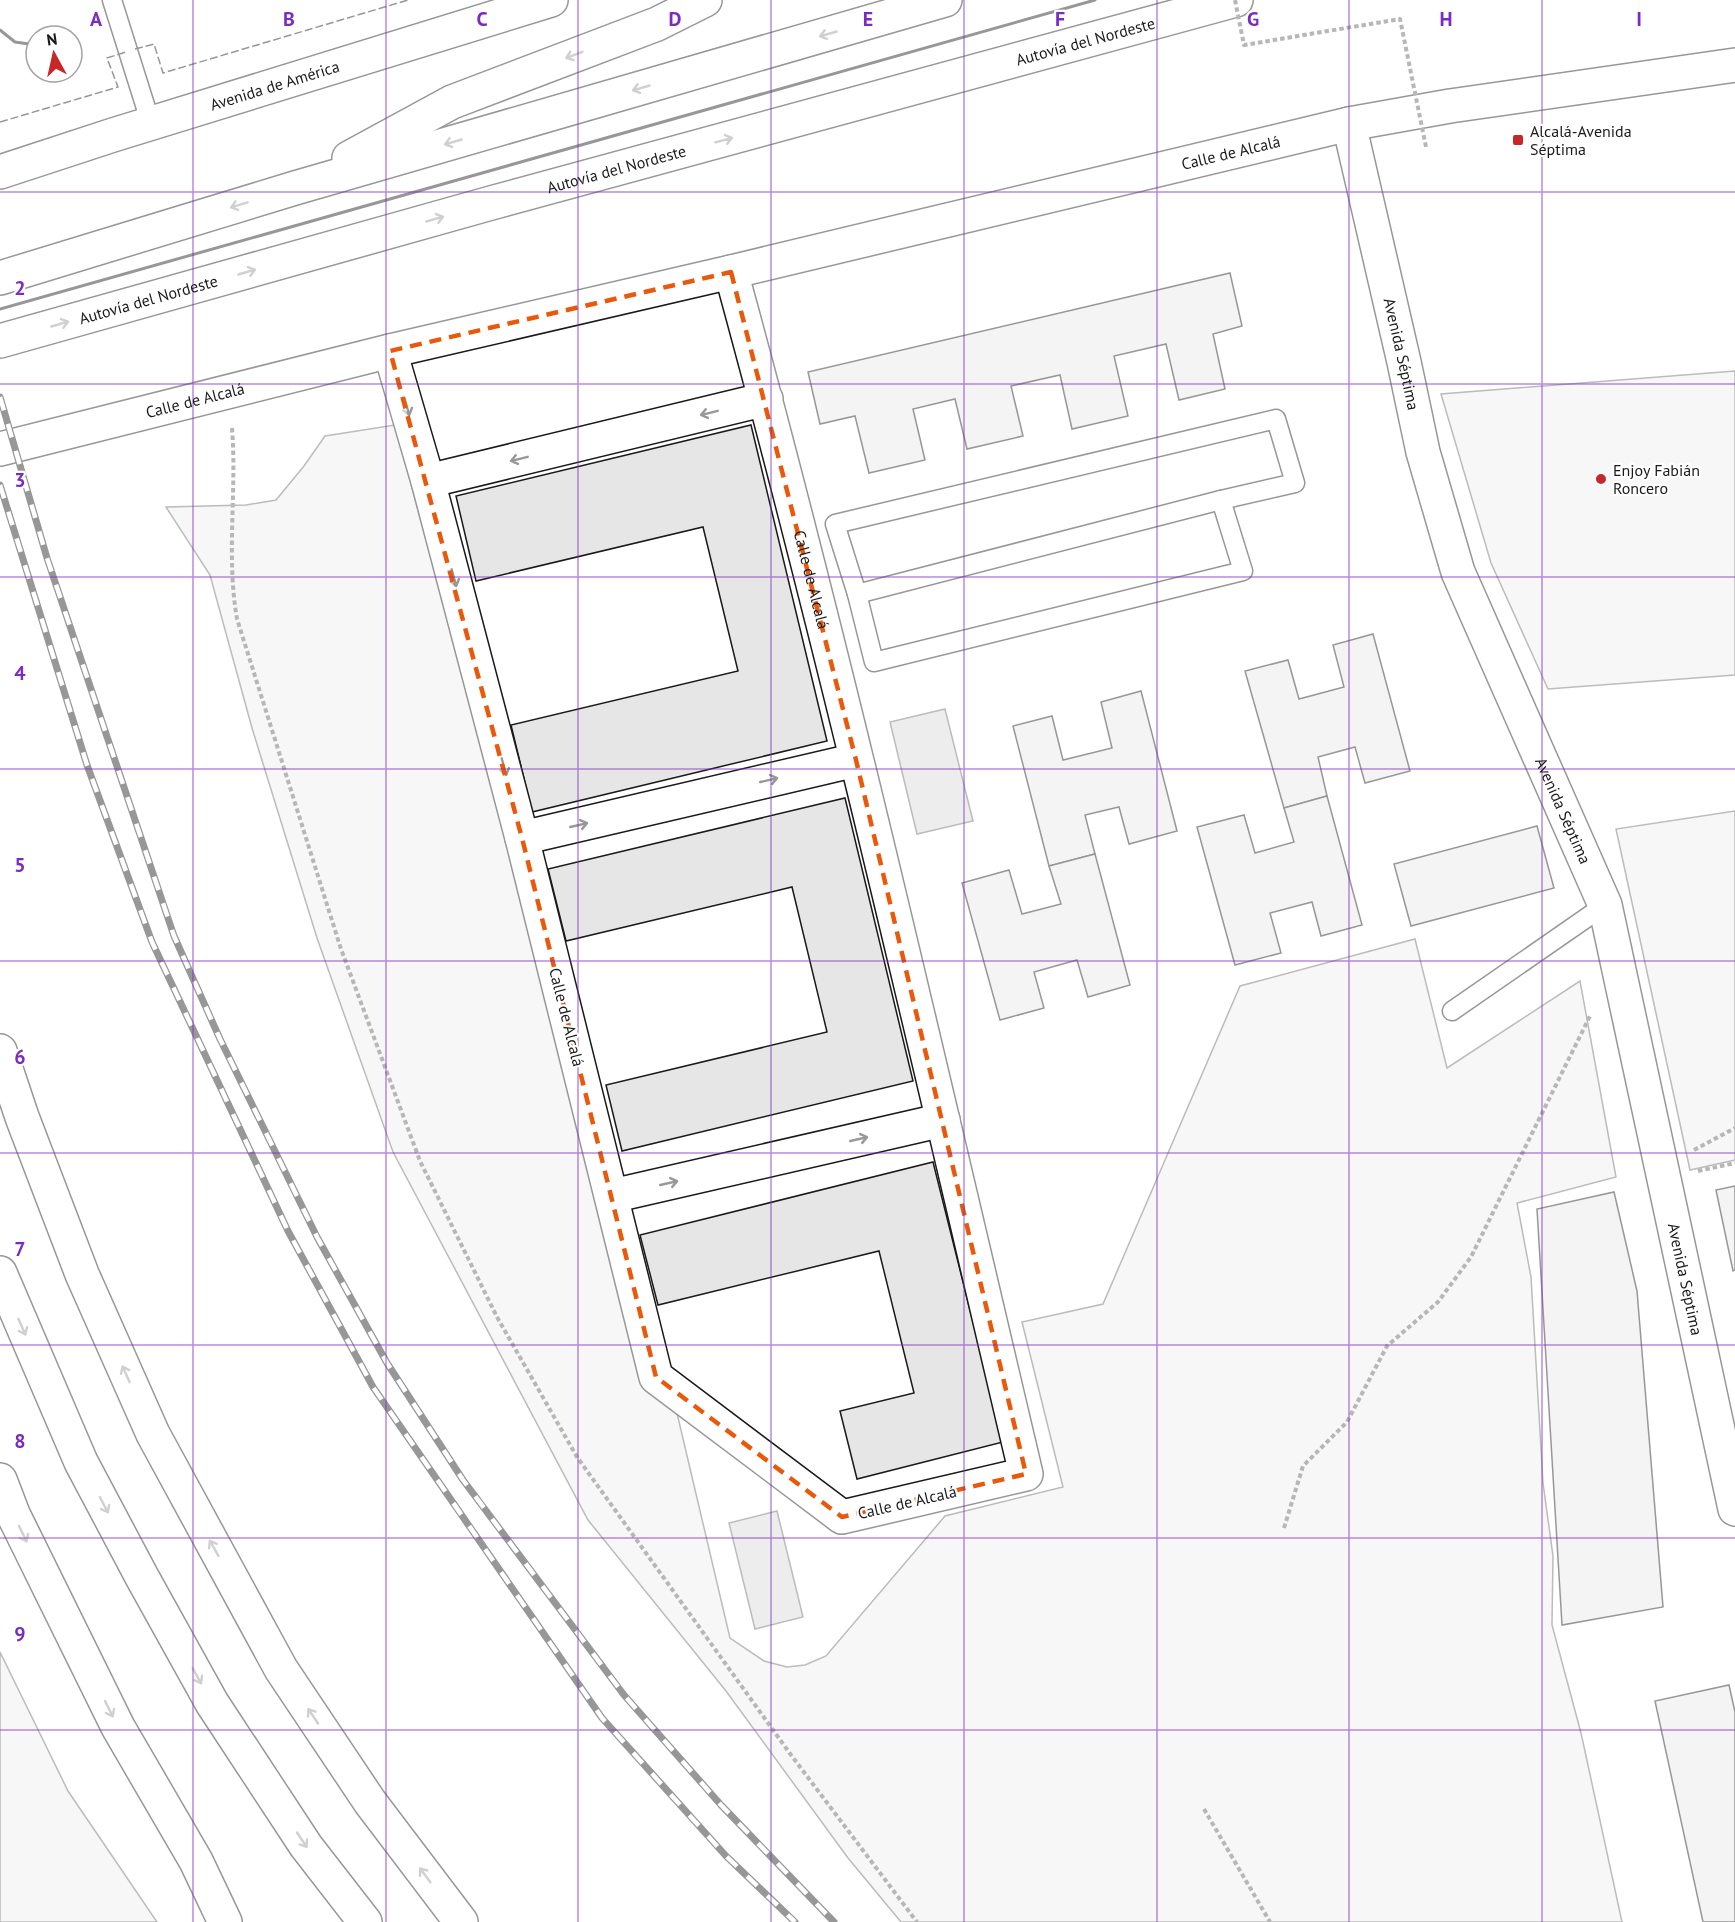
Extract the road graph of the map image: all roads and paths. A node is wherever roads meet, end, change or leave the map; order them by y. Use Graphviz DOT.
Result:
graph roads {
  1 [pos="111,0"];
  2 [pos="551,0"];
  3 [pos="705,0"];
  4 [pos="945,0"];
  5 [pos="1235,0"];
  6 [pos="1735,65"];
  7 [pos="151,124"];
  8 [pos="1349,124"];
  9 [pos="1426,147"];
  10 [pos="0,172"];
  11 [pos="295,188"];
  12 [pos="731,272"];
  13 [pos="0,278"];
  14 [pos="0,341"];
  15 [pos="390,351"];
  16 [pos="225,392"];
  17 [pos="766,399"];
  18 [pos="0,449"];
  19 [pos="428,481"];
  20 [pos="1221,500"];
  21 [pos="857,594"];
  22 [pos="856,760"];
  23 [pos="522,838"];
  24 [pos="1605,905"];
  25 [pos="1452,1011"];
  26 [pos="1591,1016"];
  27 [pos="0,1052"];
  28 [pos="943,1120"];
  29 [pos="1735,1128"];
  30 [pos="1662,1168"];
  31 [pos="612,1196"];
  32 [pos="0,1273"];
  33 [pos="0,1480"];
  34 [pos="1735,1509"];
  35 [pos="1284,1528"];
  36 [pos="1204,1809"];
  37 [pos="196,1861"];
  38 [pos="225,1922"];
  39 [pos="246,1922"];
  40 [pos="365,1922"];
  41 [pos="461,1922"];
  42 [pos="917,1922"];
  43 [pos="1270,1922"];
  1 -- 7 [label="lane"];
  2 -- 7 [label="main road, Avenida de América"];
  3 -- 11 [label="main road, one-way"];
  4 -- 11 [label="main road, one-way"];
  5 -- 9 [label="path, bridge"];
  14 -- 5 [label="main road, Autovía del Nordeste, one-way"];
  6 -- 8 [label="main road, Calle de Alcalá"];
  7 -- 10 [label="main road, Avenida de América"];
  8 -- 12 [label="main road, Calle de Alcalá"];
  8 -- 24 [label="main road, Avenida Séptima"];
  11 -- 13 [label="main road, one-way"];
  12 -- 15 [label="main road, Calle de Alcalá"];
  12 -- 17 [label="main road, Calle de Alcalá"];
  15 -- 16 [label="main road, Calle de Alcalá"];
  15 -- 19 [label="main road, Calle de Alcalá, one-way"];
  16 -- 18 [label="main road, Calle de Alcalá"];
  16 -- 42 [label="path"];
  17 -- 19 [label="main road, one-way"];
  17 -- 22 [label="main road, Calle de Alcalá"];
  19 -- 23 [label="main road, Calle de Alcalá, one-way"];
  20 -- 21 [label="lane"];
  20 -- 21 [label="lane"];
  20 -- 21 [label="lane"];
  23 -- 22 [label="main road, one-way"];
  22 -- 28 [label="main road, Calle de Alcalá"];
  23 -- 31 [label="main road, Calle de Alcalá"];
  24 -- 25 [label="lane"];
  24 -- 30 [label="main road, Avenida Séptima"];
  26 -- 35 [label="path"];
  41 -- 27 [label="main road, one-way"];
  31 -- 28 [label="main road, one-way"];
  28 -- 31 [label="main road, Calle de Alcalá"];
  29 -- 30 [label="path"];
  30 -- 34 [label="main road, Avenida Séptima"];
  32 -- 40 [label="main road, one-way"];
  33 -- 37 [label="main road, one-way"];
  36 -- 43 [label="path"];
  37 -- 38 [label="main road"];
  37 -- 39 [label="main road"];
}
